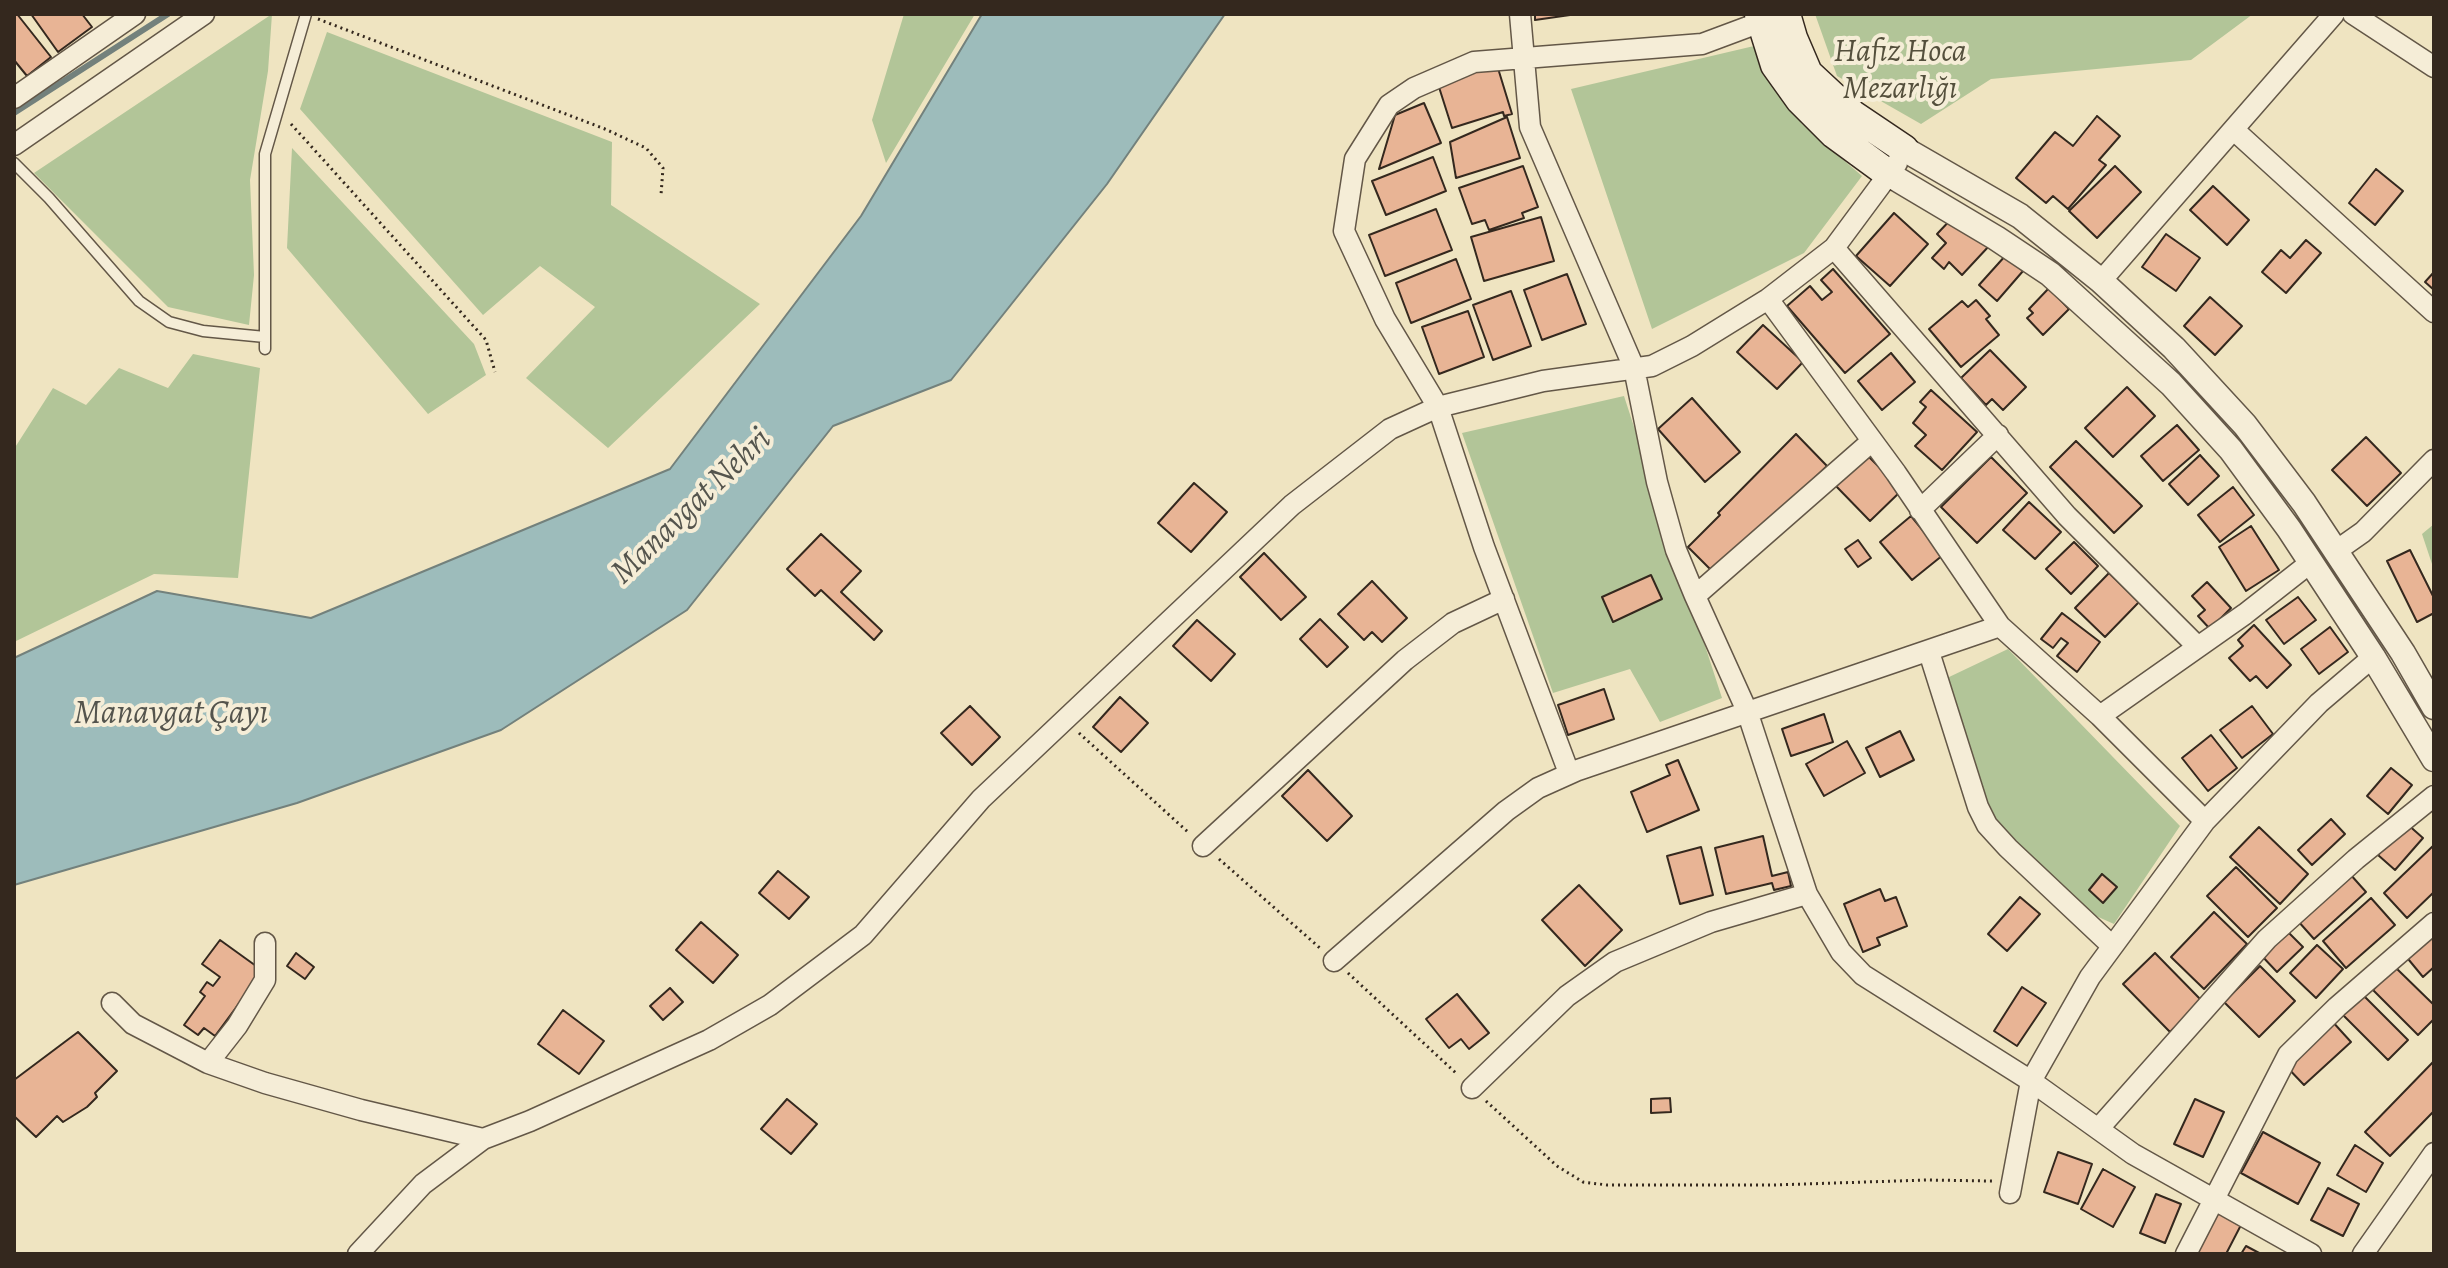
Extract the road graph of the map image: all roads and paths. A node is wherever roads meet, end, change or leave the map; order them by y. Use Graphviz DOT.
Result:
graph roads {
  1 [pos="135,14"];
  2 [pos="204,14"];
  3 [pos="306,14"];
  4 [pos="1520,14"];
  5 [pos="2334,14"];
  6 [pos="2353,14"];
  7 [pos="1769,17"];
  8 [pos="1523,58"];
  9 [pos="2434,67"];
  10 [pos="14,98"];
  11 [pos="277,109"];
  12 [pos="2234,130"];
  13 [pos="14,145"];
  14 [pos="1904,149"];
  15 [pos="14,163"];
  16 [pos="1890,175"];
  17 [pos="661,195"];
  18 [pos="1834,248"];
  19 [pos="2101,281"];
  20 [pos="1768,299"];
  21 [pos="2434,312"];
  22 [pos="265,337"];
  23 [pos="265,349"];
  24 [pos="1634,368"];
  25 [pos="495,372"];
  26 [pos="1438,407"];
  27 [pos="1998,435"];
  28 [pos="1872,441"];
  29 [pos="2434,460"];
  30 [pos="1920,510"];
  31 [pos="2336,551"];
  32 [pos="2310,563"];
  33 [pos="1695,596"];
  34 [pos="1504,599"];
  35 [pos="2000,626"];
  36 [pos="2198,647"];
  37 [pos="1929,652"];
  38 [pos="2373,657"];
  39 [pos="2434,707"];
  40 [pos="1747,711"];
  41 [pos="2100,716"];
  42 [pos="1064,720"];
  43 [pos="2434,759"];
  44 [pos="1569,773"];
  45 [pos="2434,796"];
  46 [pos="2205,821"];
  47 [pos="1203,846"];
  48 [pos="1807,894"];
  49 [pos="2434,923"];
  50 [pos="265,943"];
  51 [pos="2111,945"];
  52 [pos="1334,961"];
  53 [pos="112,1003"];
  54 [pos="208,1063"];
  55 [pos="2031,1081"];
  56 [pos="1472,1088"];
  57 [pos="2099,1128"];
  58 [pos="483,1139"];
  59 [pos="2434,1153"];
  60 [pos="2011,1187"];
  61 [pos="2213,1199"];
  62 [pos="358,1254"];
  63 [pos="2186,1254"];
  64 [pos="2311,1254"];
  65 [pos="2363,1254"];
  1 -- 10 [label="street"];
  2 -- 13 [label="street"];
  3 -- 11 [label="lane"];
  3 -- 17 [label="path"];
  4 -- 8 [label="street"];
  5 -- 12 [label="street"];
  6 -- 9 [label="street"];
  7 -- 8 [label="street"];
  7 -- 14 [label="main road"];
  7 -- 16 [label="main road"];
  8 -- 24 [label="street"];
  8 -- 26 [label="street"];
  11 -- 22 [label="lane"];
  11 -- 25 [label="path"];
  12 -- 19 [label="street"];
  12 -- 21 [label="street"];
  14 -- 16 [label="street"];
  14 -- 19 [label="street"];
  15 -- 22 [label="lane"];
  16 -- 18 [label="street"];
  16 -- 32 [label="street"];
  18 -- 20 [label="street"];
  18 -- 27 [label="street"];
  19 -- 31 [label="street"];
  20 -- 24 [label="street"];
  20 -- 28 [label="street"];
  22 -- 23 [label="lane"];
  24 -- 26 [label="street"];
  24 -- 33 [label="street"];
  26 -- 34 [label="street"];
  26 -- 42 [label="street"];
  27 -- 30 [label="street"];
  27 -- 36 [label="street"];
  28 -- 30 [label="street"];
  28 -- 33 [label="street"];
  29 -- 31 [label="street"];
  30 -- 35 [label="street"];
  31 -- 39 [label="street"];
  32 -- 36 [label="street"];
  32 -- 38 [label="street"];
  33 -- 40 [label="street"];
  34 -- 44 [label="street"];
  34 -- 47 [label="street"];
  35 -- 37 [label="street"];
  35 -- 41 [label="street"];
  36 -- 41 [label="street"];
  37 -- 40 [label="street"];
  37 -- 51 [label="street"];
  38 -- 43 [label="street"];
  38 -- 46 [label="street"];
  40 -- 44 [label="street"];
  40 -- 48 [label="street"];
  41 -- 46 [label="street"];
  42 -- 47 [label="path"];
  42 -- 58 [label="street"];
  44 -- 52 [label="street"];
  45 -- 57 [label="street"];
  46 -- 51 [label="street"];
  47 -- 52 [label="path"];
  48 -- 55 [label="street"];
  48 -- 56 [label="street"];
  49 -- 61 [label="street"];
  50 -- 54 [label="street"];
  51 -- 55 [label="street"];
  52 -- 56 [label="path"];
  53 -- 54 [label="street"];
  54 -- 58 [label="street"];
  55 -- 57 [label="street"];
  55 -- 60 [label="street"];
  56 -- 60 [label="path"];
  57 -- 61 [label="street"];
  58 -- 62 [label="street"];
  59 -- 65 [label="street"];
  61 -- 63 [label="street"];
  61 -- 64 [label="street"];
}
